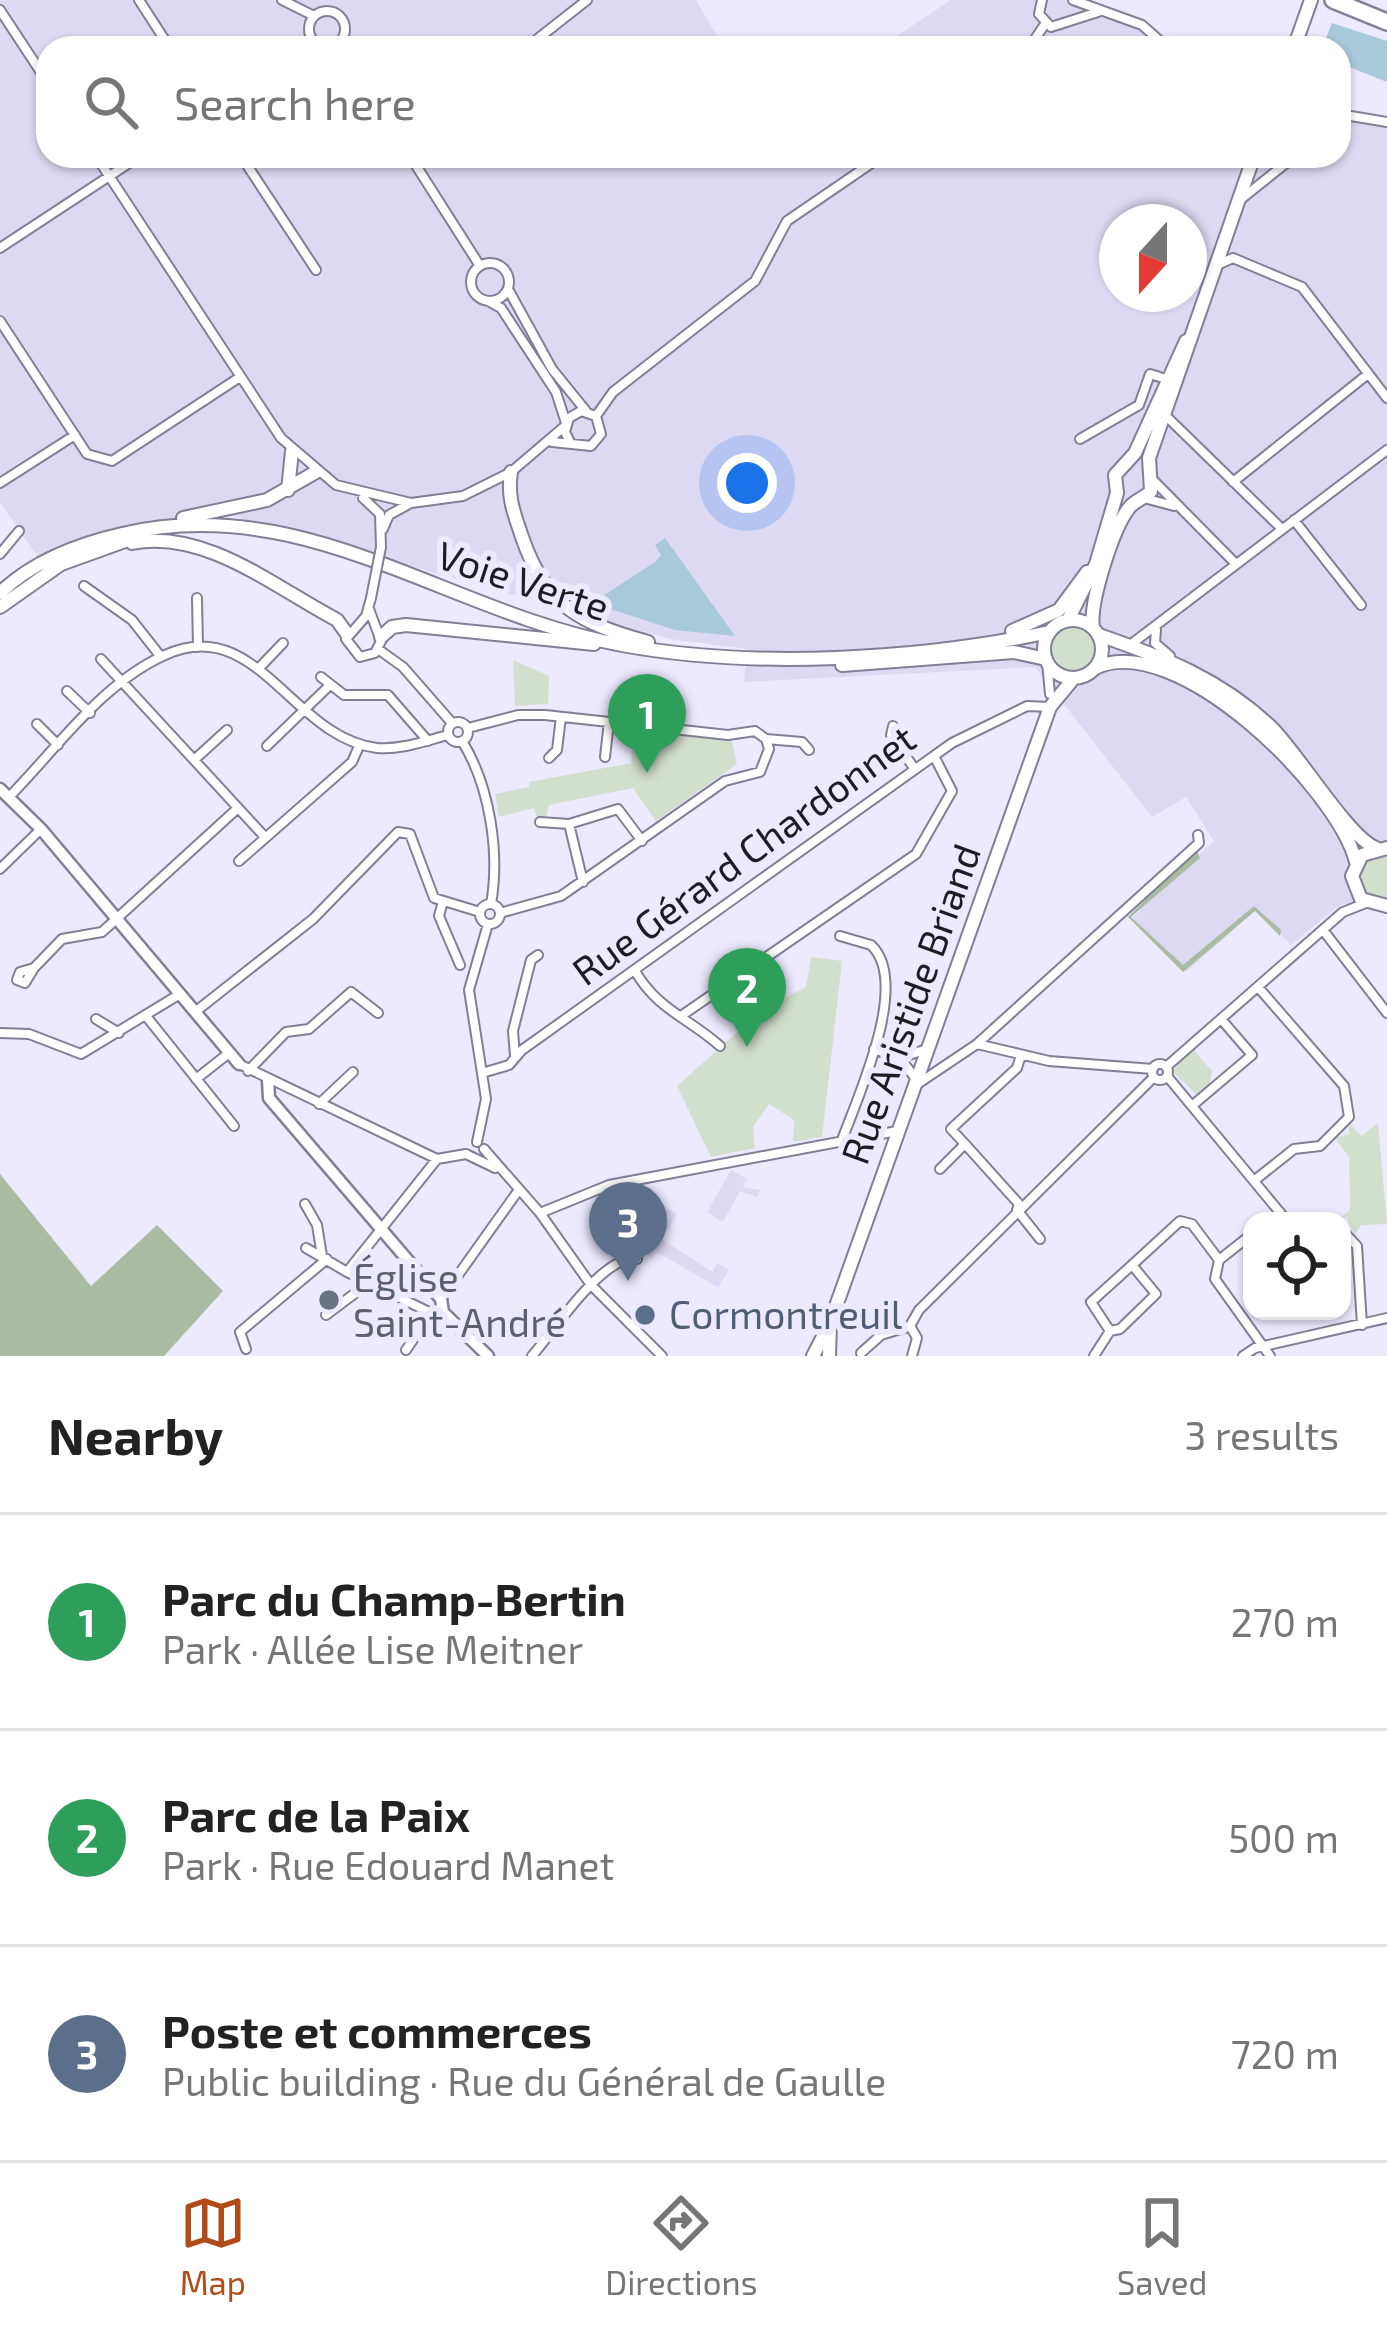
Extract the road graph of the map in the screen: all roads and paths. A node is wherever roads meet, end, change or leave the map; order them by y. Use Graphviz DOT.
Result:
graph roads {
  1 [pos="139,0"];
  2 [pos="282,0"];
  3 [pos="587,0"];
  4 [pos="1042,0"];
  5 [pos="1072,0"];
  6 [pos="1333,0"];
  7 [pos="1356,0"];
  8 [pos="1309,5"];
  9 [pos="0,10"];
  10 [pos="1100,11"];
  11 [pos="1387,12"];
  12 [pos="314,16"];
  13 [pos="1387,22"];
  14 [pos="1069,23"];
  15 [pos="1045,24"];
  16 [pos="162,36"];
  17 [pos="313,36"];
  18 [pos="344,36"];
  19 [pos="541,36"];
  20 [pos="1037,36"];
  21 [pos="1154,36"];
  22 [pos="1298,36"];
  23 [pos="36,65"];
  24 [pos="1351,116"];
  25 [pos="1387,122"];
  26 [pos="103,168"];
  27 [pos="122,168"];
  28 [pos="249,168"];
  29 [pos="418,168"];
  30 [pos="865,168"];
  31 [pos="1250,168"];
  32 [pos="1279,168"];
  33 [pos="109,177"];
  34 [pos="1238,201"];
  35 [pos="0,248"];
  36 [pos="1215,265"];
  37 [pos="480,266"];
  38 [pos="316,270"];
  39 [pos="508,289"];
  40 [pos="488,302"];
  41 [pos="0,321"];
  42 [pos="1187,339"];
  43 [pos="1368,374"];
  44 [pos="240,377"];
  45 [pos="1166,379"];
  46 [pos="1387,398"];
  47 [pos="591,413"];
  48 [pos="1164,414"];
  49 [pos="566,424"];
  50 [pos="74,435"];
  51 [pos="1080,439"];
  52 [pos="552,442"];
  53 [pos="570,442"];
  54 [pos="1387,450"];
  55 [pos="292,451"];
  56 [pos="1128,464"];
  57 [pos="316,472"];
  58 [pos="511,472"];
  59 [pos="1150,475"];
  60 [pos="1233,482"];
  61 [pos="0,483"];
  62 [pos="288,490"];
  63 [pos="357,493"];
  64 [pos="1117,493"];
  65 [pos="380,497"];
  66 [pos="392,498"];
  67 [pos="1140,500"];
  68 [pos="411,503"];
  69 [pos="1175,506"];
  70 [pos="385,512"];
  71 [pos="1294,520"];
  72 [pos="148,527"];
  73 [pos="1282,529"];
  74 [pos="19,531"];
  75 [pos="119,544"];
  76 [pos="0,554"];
  77 [pos="1235,563"];
  78 [pos="1096,564"];
  79 [pos="85,586"];
  80 [pos="0,593"];
  81 [pos="196,598"];
  82 [pos="1361,605"];
  83 [pos="0,607"];
  84 [pos="369,609"];
  85 [pos="1068,620"];
  86 [pos="359,623"];
  87 [pos="1156,628"];
  88 [pos="1049,632"];
  89 [pos="1096,632"];
  90 [pos="347,634"];
  91 [pos="377,637"];
  92 [pos="1005,638"];
  93 [pos="284,643"];
  94 [pos="594,644"];
  95 [pos="1129,645"];
  96 [pos="198,647"];
  97 [pos="695,654"];
  98 [pos="160,657"];
  99 [pos="101,659"];
  100 [pos="1048,664"];
  101 [pos="260,667"];
  102 [pos="1095,668"];
  103 [pos="1199,673"];
  104 [pos="321,677"];
  105 [pos="1073,678"];
  106 [pos="120,683"];
  107 [pos="330,685"];
  108 [pos="67,692"];
  109 [pos="1050,700"];
  110 [pos="302,712"];
  111 [pos="90,713"];
  112 [pos="561,717"];
  113 [pos="609,722"];
  114 [pos="452,723"];
  115 [pos="37,724"];
  116 [pos="468,728"];
  117 [pos="227,730"];
  118 [pos="448,735"];
  119 [pos="766,739"];
  120 [pos="894,740"];
  121 [pos="428,741"];
  122 [pos="462,742"];
  123 [pos="360,744"];
  124 [pos="58,746"];
  125 [pos="267,746"];
  126 [pos="809,750"];
  127 [pos="934,756"];
  128 [pos="605,757"];
  129 [pos="549,758"];
  130 [pos="194,760"];
  131 [pos="914,769"];
  132 [pos="5,792"];
  133 [pos="238,808"];
  134 [pos="540,821"];
  135 [pos="569,824"];
  136 [pos="41,829"];
  137 [pos="1198,835"];
  138 [pos="264,836"];
  139 [pos="642,841"];
  140 [pos="1382,848"];
  141 [pos="239,861"];
  142 [pos="1356,862"];
  143 [pos="0,868"];
  144 [pos="583,882"];
  145 [pos="1354,886"];
  146 [pos="1367,903"];
  147 [pos="442,904"];
  148 [pos="491,904"];
  149 [pos="1385,907"];
  150 [pos="480,912"];
  151 [pos="1343,912"];
  152 [pos="500,913"];
  153 [pos="117,919"];
  154 [pos="488,924"];
  155 [pos="1323,930"];
  156 [pos="840,936"];
  157 [pos="538,955"];
  158 [pos="460,965"];
  159 [pos="34,968"];
  160 [pos="635,971"];
  161 [pos="1258,987"];
  162 [pos="180,994"];
  163 [pos="195,1012"];
  164 [pos="1387,1012"];
  165 [pos="378,1013"];
  166 [pos="146,1016"];
  167 [pos="681,1016"];
  168 [pos="96,1019"];
  169 [pos="1221,1019"];
  170 [pos="0,1033"];
  171 [pos="119,1033"];
  172 [pos="977,1045"];
  173 [pos="720,1046"];
  174 [pos="874,1049"];
  175 [pos="927,1049"];
  176 [pos="229,1053"];
  177 [pos="1021,1055"];
  178 [pos="516,1058"];
  179 [pos="900,1058"];
  180 [pos="244,1068"];
  181 [pos="1167,1071"];
  182 [pos="353,1072"];
  183 [pos="482,1072"];
  184 [pos="1154,1073"];
  185 [pos="196,1079"];
  186 [pos="268,1080"];
  187 [pos="915,1083"];
  188 [pos="319,1104"];
  189 [pos="1193,1105"];
  190 [pos="234,1126"];
  191 [pos="897,1131"];
  192 [pos="842,1142"];
  193 [pos="965,1144"];
  194 [pos="480,1150"];
  195 [pos="466,1154"];
  196 [pos="437,1160"];
  197 [pos="940,1169"];
  198 [pos="1255,1180"];
  199 [pos="518,1191"];
  200 [pos="305,1204"];
  201 [pos="1017,1210"];
  202 [pos="1279,1212"];
  203 [pos="540,1213"];
  204 [pos="382,1230"];
  205 [pos="1040,1239"];
  206 [pos="1351,1240"];
  207 [pos="1243,1241"];
  208 [pos="306,1248"];
  209 [pos="324,1257"];
  210 [pos="637,1259"];
  211 [pos="1220,1260"];
  212 [pos="1132,1265"];
  213 [pos="347,1272"];
  214 [pos="367,1285"];
  215 [pos="591,1285"];
  216 [pos="438,1308"];
  217 [pos="326,1315"];
  218 [pos="1387,1318"];
  219 [pos="1362,1324"];
  220 [pos="910,1326"];
  221 [pos="1110,1331"];
  222 [pos="246,1349"];
  223 [pos="406,1350"];
  224 [pos="861,1353"];
  225 [pos="1266,1354"];
  226 [pos="488,1356"];
  227 [pos="532,1356"];
  228 [pos="662,1356"];
  229 [pos="821,1356"];
  230 [pos="912,1356"];
  231 [pos="1094,1356"];
  232 [pos="1244,1356"];
  1 -- 16 [label="street"];
  2 -- 12 [label="street"];
  3 -- 19 [label="street"];
  4 -- 15 [label="street"];
  5 -- 10 [label="street"];
  5 -- 14 [label="street"];
  6 -- 13 [label="highway"];
  7 -- 11 [label="highway"];
  8 -- 22 [label="main road"];
  9 -- 23 [label="street"];
  10 -- 14 [label="street"];
  10 -- 21 [label="street"];
  12 -- 17 [label="street"];
  12 -- 18 [label="street"];
  14 -- 15 [label="street"];
  15 -- 20 [label="street"];
  24 -- 25 [label="street"];
  26 -- 33 [label="street"];
  27 -- 33 [label="street"];
  28 -- 38 [label="street"];
  29 -- 37 [label="street"];
  30 -- 47 [label="street"];
  31 -- 34 [label="main road"];
  32 -- 34 [label="street"];
  33 -- 35 [label="street"];
  33 -- 44 [label="street"];
  34 -- 36 [label="main road"];
  36 -- 42 [label="main road"];
  36 -- 43 [label="street"];
  37 -- 39 [label="street"];
  37 -- 40 [label="street"];
  39 -- 40 [label="street"];
  39 -- 47 [label="street"];
  40 -- 49 [label="street"];
  41 -- 50 [label="street"];
  42 -- 45 [label="main road"];
  42 -- 48 [label="main road"];
  43 -- 46 [label="street"];
  43 -- 60 [label="street"];
  44 -- 50 [label="street"];
  44 -- 55 [label="street"];
  45 -- 51 [label="street"];
  45 -- 56 [label="main road"];
  47 -- 49 [label="street"];
  47 -- 53 [label="street"];
  48 -- 59 [label="main road"];
  48 -- 60 [label="street"];
  49 -- 52 [label="street"];
  49 -- 53 [label="street"];
  50 -- 61 [label="street"];
  52 -- 53 [label="street"];
  52 -- 58 [label="street"];
  54 -- 71 [label="street"];
  55 -- 57 [label="street"];
  55 -- 62 [label="main road"];
  56 -- 59 [label="main road"];
  56 -- 64 [label="main road"];
  57 -- 62 [label="main road"];
  57 -- 63 [label="street"];
  58 -- 68 [label="street"];
  58 -- 97 [label="main road"];
  59 -- 67 [label="main road"];
  59 -- 69 [label="street"];
  60 -- 73 [label="street"];
  62 -- 72 [label="main road"];
  63 -- 65 [label="street"];
  63 -- 70 [label="street"];
  64 -- 67 [label="main road"];
  64 -- 78 [label="main road"];
  65 -- 66 [label="street"];
  65 -- 70 [label="street"];
  66 -- 68 [label="street"];
  66 -- 70 [label="street"];
  67 -- 69 [label="street"];
  67 -- 89 [label="main road"];
  68 -- 70 [label="street"];
  69 -- 77 [label="street"];
  70 -- 84 [label="street, bridge"];
  71 -- 73 [label="street"];
  71 -- 82 [label="street"];
  72 -- 80 [label="main road, Voie Verte"];
  72 -- 97 [label="main road, Voie Verte"];
  73 -- 77 [label="street"];
  74 -- 76 [label="street"];
  75 -- 83 [label="main road, Voie Verte"];
  75 -- 90 [label="main road"];
  75 -- 94 [label="main road, Voie Verte"];
  77 -- 87 [label="street"];
  78 -- 85 [label="main road"];
  78 -- 92 [label="main road"];
  79 -- 98 [label="street"];
  81 -- 96 [label="street"];
  84 -- 86 [label="street"];
  84 -- 91 [label="street"];
  85 -- 88 [label="main road"];
  85 -- 89 [label="main road"];
  86 -- 90 [label="street"];
  86 -- 91 [label="street"];
  87 -- 95 [label="street"];
  87 -- 103 [label="street"];
  88 -- 92 [label="main road, Voie Verte"];
  88 -- 100 [label="main road"];
  89 -- 95 [label="main road"];
  89 -- 102 [label="main road"];
  90 -- 91 [label="street"];
  91 -- 94 [label="main road"];
  91 -- 114 [label="street"];
  92 -- 97 [label="main road, Voie Verte"];
  93 -- 101 [label="street"];
  94 -- 100 [label="main road, Voie Verte"];
  95 -- 103 [label="main road"];
  96 -- 98 [label="street"];
  96 -- 101 [label="street"];
  98 -- 106 [label="street"];
  99 -- 106 [label="street"];
  100 -- 105 [label="main road"];
  100 -- 109 [label="main road, Rue Aristide Briand"];
  101 -- 110 [label="street"];
  102 -- 105 [label="main road"];
  102 -- 142 [label="main road"];
  103 -- 140 [label="main road"];
  104 -- 107 [label="street"];
  105 -- 109 [label="main road, Rue Aristide Briand"];
  106 -- 111 [label="street"];
  106 -- 130 [label="street"];
  107 -- 110 [label="street"];
  107 -- 121 [label="street"];
  108 -- 111 [label="street"];
  109 -- 127 [label="street, Rue Gérard Chardonnet"];
  109 -- 175 [label="main road, Rue Aristide Briand"];
  110 -- 123 [label="street"];
  110 -- 125 [label="street"];
  111 -- 124 [label="street"];
  112 -- 113 [label="street"];
  112 -- 116 [label="street"];
  112 -- 129 [label="street"];
  113 -- 119 [label="street"];
  113 -- 128 [label="street"];
  114 -- 116 [label="street"];
  114 -- 118 [label="street"];
  115 -- 124 [label="street"];
  116 -- 122 [label="street"];
  117 -- 130 [label="street"];
  118 -- 121 [label="street"];
  118 -- 122 [label="street"];
  119 -- 126 [label="street"];
  119 -- 139 [label="street"];
  120 -- 131 [label="street"];
  121 -- 123 [label="street"];
  122 -- 148 [label="street"];
  123 -- 138 [label="street"];
  124 -- 132 [label="street"];
  127 -- 131 [label="street, Rue Gérard Chardonnet"];
  127 -- 167 [label="street"];
  130 -- 133 [label="street"];
  131 -- 160 [label="street, Rue Gérard Chardonnet"];
  132 -- 136 [label="street"];
  133 -- 138 [label="street"];
  133 -- 153 [label="street"];
  134 -- 135 [label="street"];
  135 -- 139 [label="street"];
  135 -- 144 [label="street"];
  136 -- 143 [label="street"];
  136 -- 153 [label="street"];
  137 -- 172 [label="street"];
  138 -- 141 [label="street"];
  139 -- 144 [label="street"];
  140 -- 142 [label="main road"];
  142 -- 145 [label="main road"];
  144 -- 152 [label="street"];
  145 -- 146 [label="main road"];
  145 -- 151 [label="street"];
  146 -- 149 [label="main road"];
  146 -- 151 [label="street"];
  147 -- 150 [label="street"];
  147 -- 158 [label="street"];
  147 -- 163 [label="street"];
  148 -- 150 [label="street"];
  148 -- 152 [label="street"];
  150 -- 154 [label="street"];
  151 -- 155 [label="street"];
  152 -- 154 [label="street"];
  153 -- 159 [label="street"];
  153 -- 162 [label="street"];
  154 -- 183 [label="street"];
  155 -- 161 [label="street"];
  155 -- 164 [label="street"];
  156 -- 174 [label="street"];
  157 -- 178 [label="street"];
  160 -- 167 [label="street"];
  160 -- 178 [label="street, Rue Gérard Chardonnet"];
  161 -- 169 [label="street"];
  161 -- 198 [label="street"];
  162 -- 163 [label="street"];
  162 -- 166 [label="street"];
  163 -- 176 [label="street"];
  165 -- 180 [label="street"];
  166 -- 171 [label="street"];
  166 -- 185 [label="street"];
  167 -- 173 [label="street"];
  168 -- 171 [label="street"];
  169 -- 181 [label="street"];
  169 -- 189 [label="street"];
  170 -- 171 [label="street"];
  172 -- 177 [label="street"];
  172 -- 187 [label="street"];
  174 -- 179 [label="street"];
  174 -- 192 [label="street"];
  175 -- 179 [label="street"];
  175 -- 187 [label="main road, Rue Aristide Briand"];
  176 -- 180 [label="street"];
  176 -- 185 [label="street"];
  177 -- 184 [label="street"];
  177 -- 193 [label="street"];
  178 -- 183 [label="street, Rue Gérard Chardonnet"];
  179 -- 187 [label="street"];
  180 -- 186 [label="street"];
  181 -- 184 [label="street"];
  181 -- 189 [label="street"];
  182 -- 188 [label="street"];
  183 -- 194 [label="street"];
  184 -- 201 [label="street"];
  185 -- 190 [label="street"];
  186 -- 188 [label="street"];
  186 -- 204 [label="street"];
  187 -- 191 [label="main road, Rue Aristide Briand"];
  188 -- 196 [label="street"];
  189 -- 198 [label="street"];
  191 -- 192 [label="street"];
  191 -- 229 [label="main road, Rue Aristide Briand"];
  192 -- 203 [label="street"];
  193 -- 197 [label="street"];
  193 -- 201 [label="street"];
  194 -- 195 [label="street"];
  194 -- 195 [label="street"];
  194 -- 199 [label="street"];
  195 -- 196 [label="street"];
  196 -- 204 [label="street"];
  198 -- 202 [label="street"];
  199 -- 203 [label="street"];
  199 -- 216 [label="street"];
  200 -- 209 [label="street"];
  201 -- 205 [label="street"];
  201 -- 220 [label="street"];
  203 -- 215 [label="street"];
  204 -- 213 [label="street"];
  204 -- 216 [label="street"];
  206 -- 219 [label="street"];
  207 -- 211 [label="street"];
  208 -- 209 [label="street"];
  209 -- 213 [label="street"];
  209 -- 222 [label="street"];
  210 -- 215 [label="street"];
  211 -- 212 [label="street"];
  211 -- 225 [label="street"];
  212 -- 221 [label="street"];
  212 -- 221 [label="street"];
  213 -- 214 [label="street"];
  214 -- 216 [label="street"];
  214 -- 217 [label="street"];
  215 -- 227 [label="street"];
  215 -- 228 [label="street"];
  216 -- 223 [label="street"];
  216 -- 226 [label="street"];
  218 -- 219 [label="street"];
  219 -- 225 [label="street"];
  220 -- 224 [label="street"];
  220 -- 230 [label="street"];
  221 -- 231 [label="street"];
  225 -- 232 [label="street"];
}
